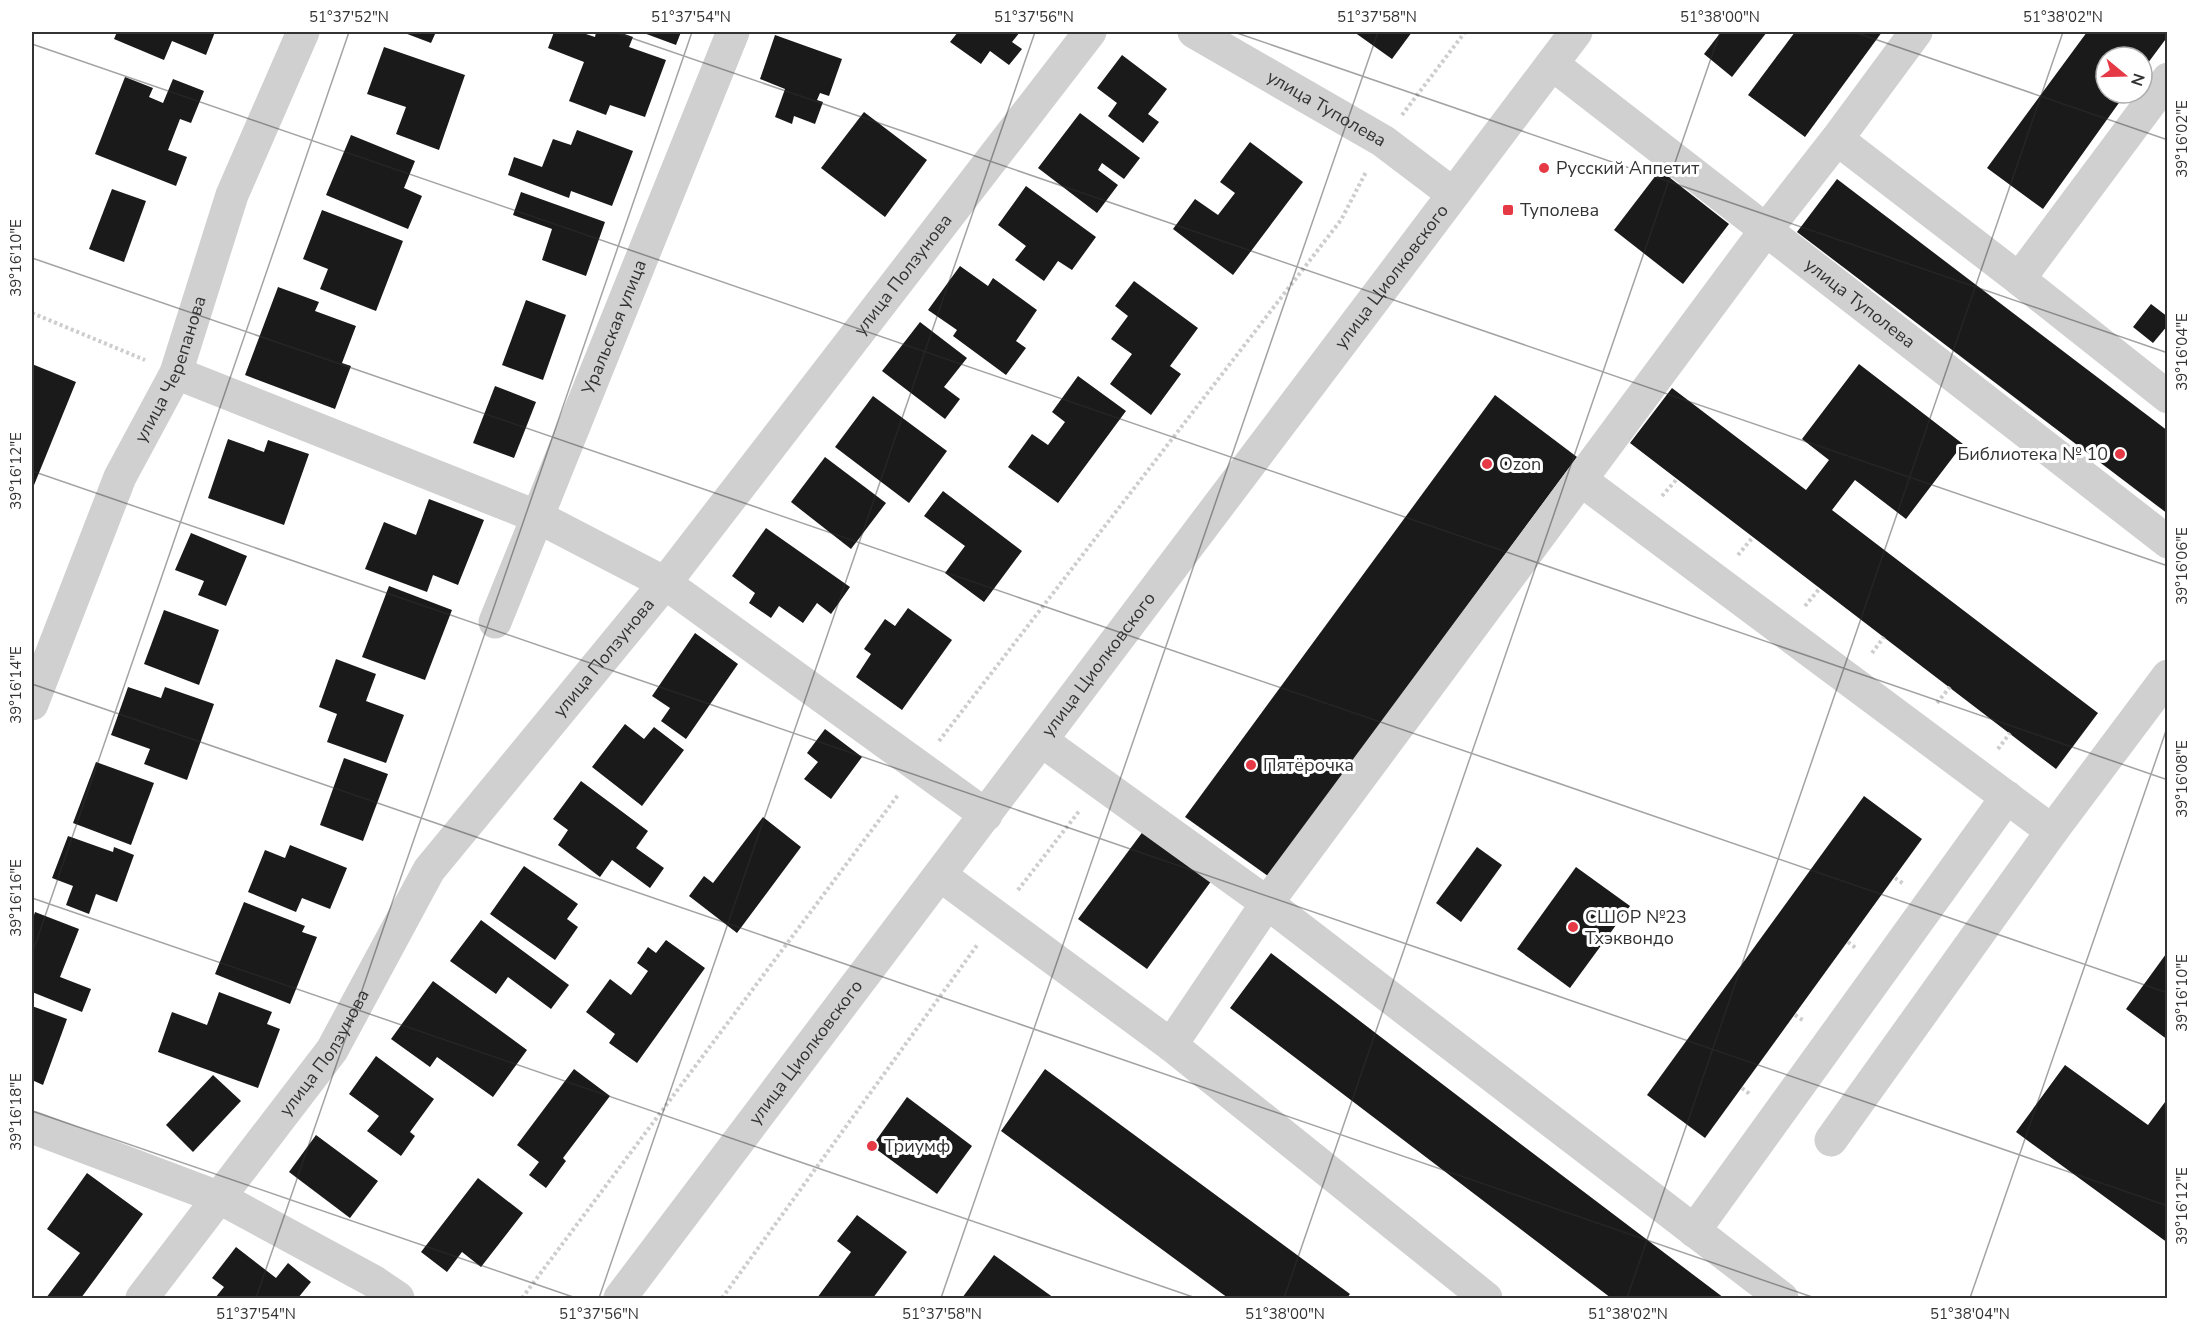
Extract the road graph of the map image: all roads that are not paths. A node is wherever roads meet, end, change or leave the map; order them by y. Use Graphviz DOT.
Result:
graph roads {
  1 [pos="303,32"];
  2 [pos="733,32"];
  3 [pos="1090,32"];
  4 [pos="1194,32"];
  5 [pos="1576,32"];
  6 [pos="1916,32"];
  7 [pos="1552,64"];
  8 [pos="2168,79"];
  9 [pos="1837,139"];
  10 [pos="1453,194"];
  11 [pos="1765,231"];
  12 [pos="2019,279"];
  13 [pos="176,373"];
  14 [pos="2168,397"];
  15 [pos="1581,480"];
  16 [pos="538,517"];
  17 [pos="2168,542"];
  18 [pos="665,583"];
  19 [pos="495,622"];
  20 [pos="2168,675"];
  21 [pos="32,704"];
  22 [pos="1042,741"];
  23 [pos="2007,797"];
  24 [pos="986,815"];
  25 [pos="2052,831"];
  26 [pos="940,875"];
  27 [pos="1266,903"];
  28 [pos="1171,1045"];
  29 [pos="32,1127"];
  30 [pos="1831,1140"];
  31 [pos="220,1198"];
  32 [pos="1694,1231"];
  33 [pos="634,1294"];
  34 [pos="142,1299"];
  35 [pos="398,1299"];
  36 [pos="1486,1299"];
  37 [pos="1782,1299"];
  1 -- 13 [label="street, улица Черепанова"];
  2 -- 16 [label="street, Уральская улица"];
  3 -- 18 [label="street, улица Ползунова"];
  4 -- 10 [label="street, улица Туполева"];
  5 -- 7 [label="street, улица Циолковского"];
  6 -- 9 [label="street"];
  7 -- 10 [label="street, улица Циолковского"];
  7 -- 11 [label="street, улица Туполева"];
  8 -- 12 [label="street"];
  9 -- 11 [label="street"];
  9 -- 12 [label="street"];
  10 -- 22 [label="street, улица Циолковского"];
  11 -- 15 [label="street"];
  11 -- 17 [label="street, улица Туполева"];
  12 -- 14 [label="street"];
  13 -- 16 [label="street"];
  13 -- 21 [label="street, улица Черепанова"];
  15 -- 23 [label="street"];
  15 -- 27 [label="street"];
  16 -- 18 [label="street"];
  16 -- 19 [label="street, Уральская улица"];
  18 -- 24 [label="street"];
  18 -- 31 [label="street, улица Ползунова"];
  20 -- 25 [label="street"];
  22 -- 24 [label="street, улица Циолковского"];
  22 -- 27 [label="street"];
  23 -- 25 [label="street"];
  23 -- 32 [label="street"];
  24 -- 26 [label="street, улица Циолковского"];
  25 -- 30 [label="street"];
  26 -- 28 [label="street"];
  26 -- 33 [label="street, улица Циолковского"];
  27 -- 28 [label="street"];
  27 -- 32 [label="street"];
  28 -- 36 [label="street"];
  29 -- 31 [label="street"];
  31 -- 34 [label="street, улица Ползунова"];
  31 -- 35 [label="street"];
  32 -- 37 [label="street"];
}
